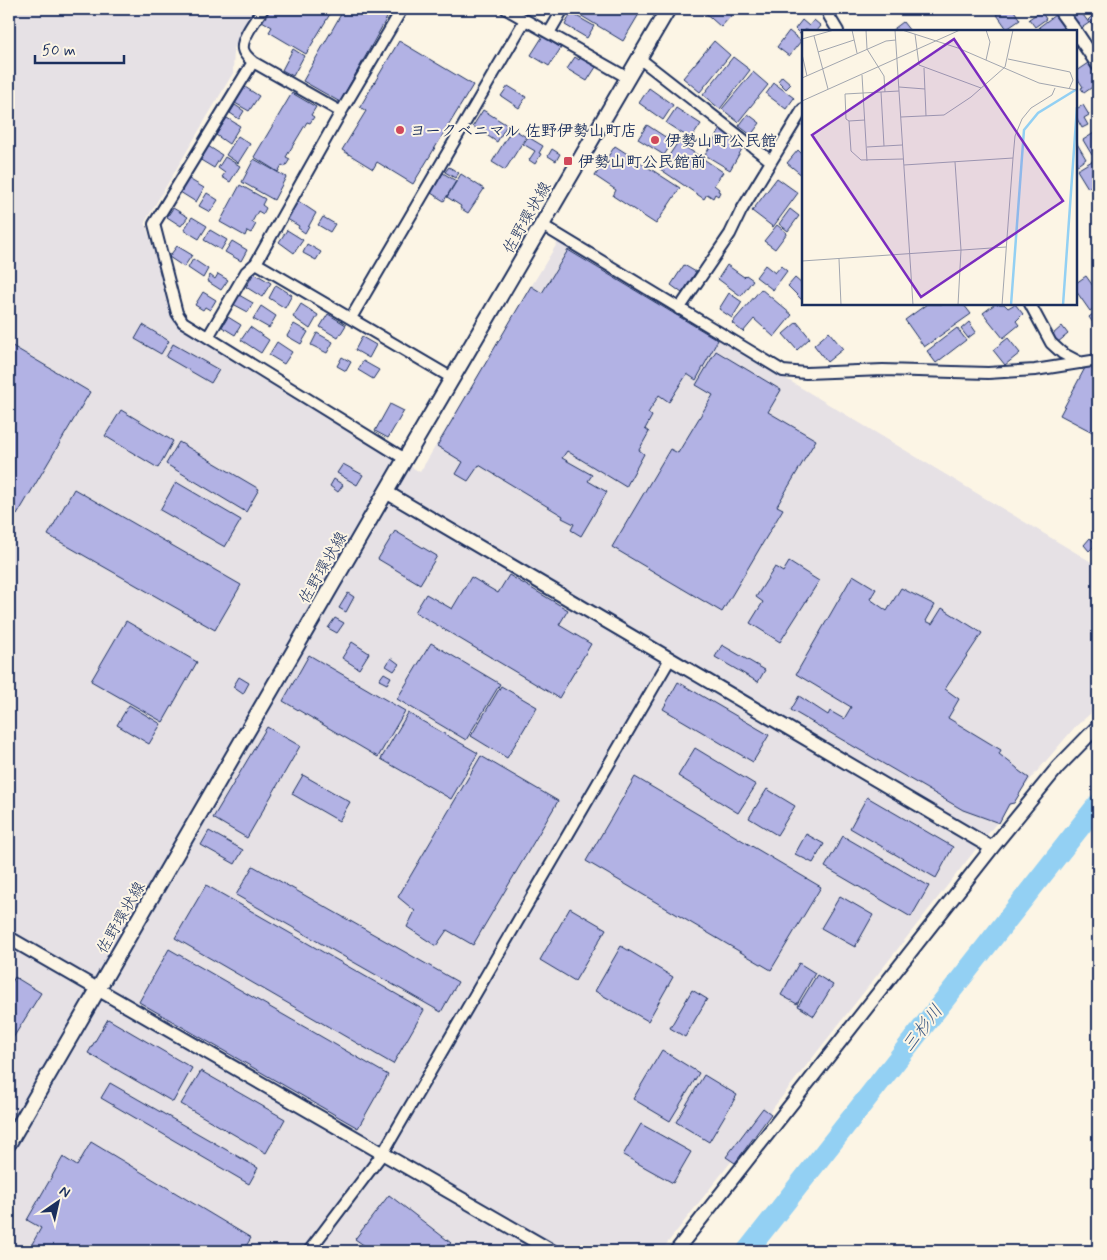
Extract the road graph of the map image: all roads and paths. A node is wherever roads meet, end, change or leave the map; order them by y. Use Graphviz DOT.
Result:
graph roads {
  1 [pos="262,9"];
  2 [pos="402,9"];
  3 [pos="506,9"];
  4 [pos="563,9"];
  5 [pos="668,9"];
  6 [pos="827,9"];
  7 [pos="1059,9"];
  8 [pos="525,20"];
  9 [pos="837,30"];
  10 [pos="1074,30"];
  11 [pos="549,33"];
  12 [pos="1077,35"];
  13 [pos="639,58"];
  14 [pos="253,62"];
  15 [pos="1098,65"];
  16 [pos="628,78"];
  17 [pos="802,111"];
  18 [pos="341,112"];
  19 [pos="772,161"];
  20 [pos="542,225"];
  21 [pos="256,263"];
  22 [pos="1031,305"];
  23 [pos="679,309"];
  24 [pos="351,318"];
  25 [pos="208,337"];
  26 [pos="1098,360"];
  27 [pos="1081,363"];
  28 [pos="452,378"];
  29 [pos="405,459"];
  30 [pos="386,492"];
  31 [pos="670,659"];
  32 [pos="1098,726"];
  33 [pos="992,848"];
  34 [pos="9,938"];
  35 [pos="98,990"];
  36 [pos="9,1144"];
  37 [pos="383,1154"];
  38 [pos="309,1251"];
  39 [pos="552,1251"];
  40 [pos="676,1251"];
  1 -- 14 [label="street"];
  2 -- 18 [label="street"];
  3 -- 8 [label="street"];
  4 -- 11 [label="street"];
  5 -- 13 [label="main road, 佐野環状線"];
  6 -- 9 [label="street"];
  7 -- 10 [label="street"];
  8 -- 11 [label="street"];
  8 -- 24 [label="street"];
  11 -- 16 [label="street"];
  12 -- 15 [label="street"];
  13 -- 16 [label="main road, 佐野環状線"];
  13 -- 19 [label="street"];
  14 -- 18 [label="street"];
  14 -- 25 [label="street"];
  16 -- 20 [label="main road, 佐野環状線"];
  17 -- 19 [label="street"];
  18 -- 21 [label="street"];
  19 -- 23 [label="street"];
  20 -- 23 [label="street"];
  20 -- 28 [label="main road, 佐野環状線"];
  21 -- 24 [label="street"];
  21 -- 25 [label="street"];
  22 -- 27 [label="street"];
  23 -- 27 [label="street"];
  24 -- 28 [label="street"];
  25 -- 29 [label="street"];
  26 -- 27 [label="street"];
  28 -- 29 [label="main road, 佐野環状線"];
  29 -- 30 [label="main road, 佐野環状線"];
  30 -- 31 [label="street"];
  30 -- 35 [label="main road, 佐野環状線"];
  31 -- 33 [label="street"];
  31 -- 37 [label="street"];
  32 -- 33 [label="street"];
  33 -- 40 [label="street"];
  34 -- 35 [label="street"];
  35 -- 36 [label="main road, 佐野環状線"];
  35 -- 37 [label="street"];
  37 -- 38 [label="street"];
  37 -- 39 [label="street"];
}
